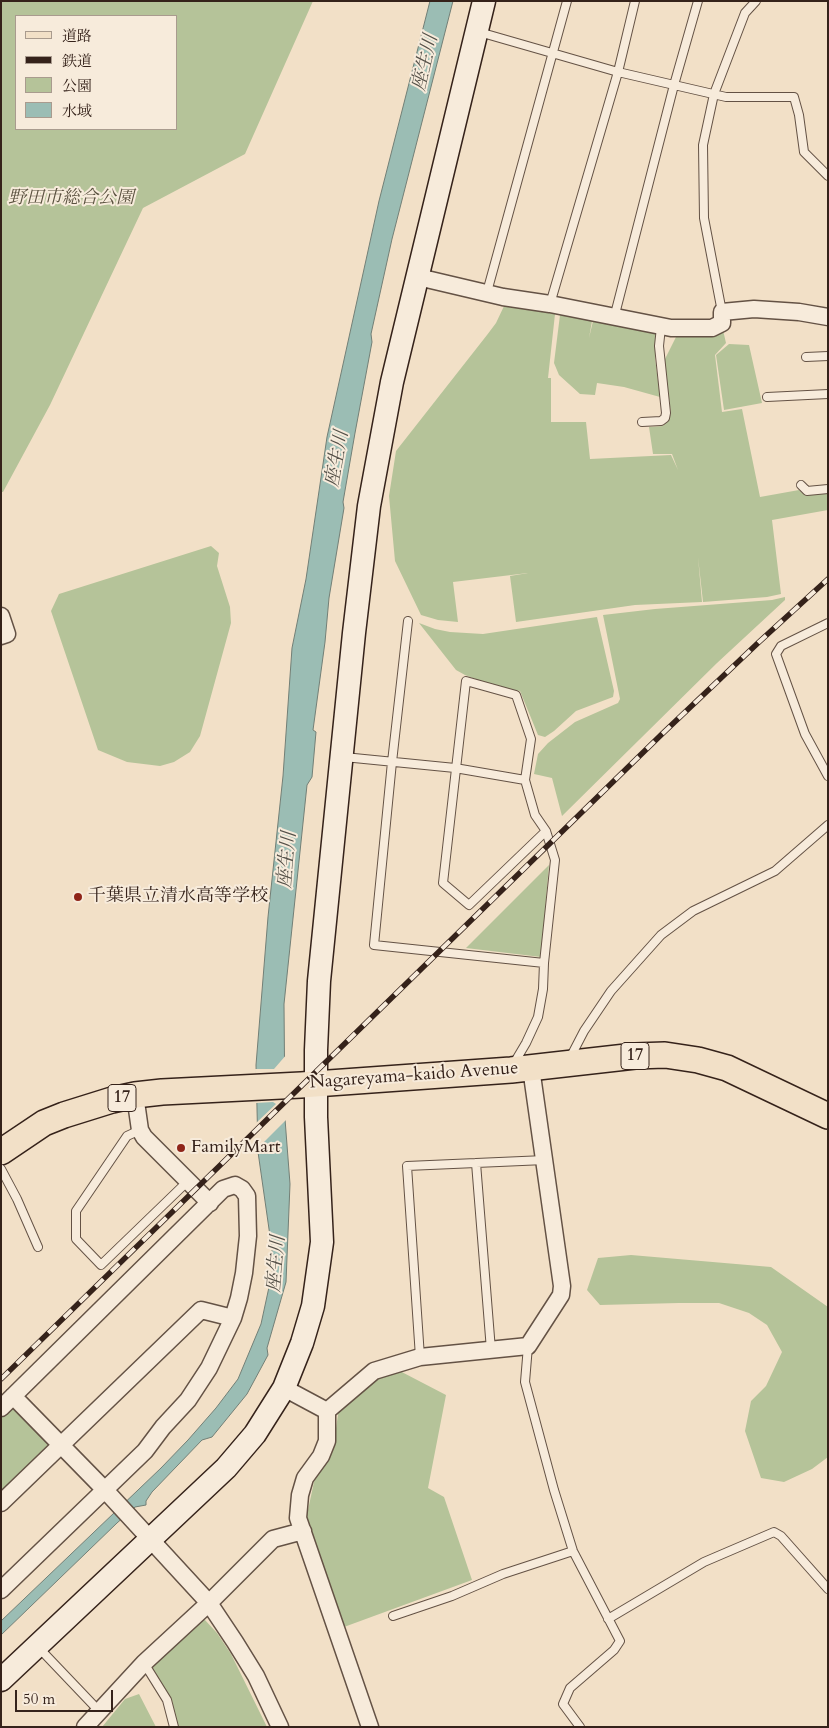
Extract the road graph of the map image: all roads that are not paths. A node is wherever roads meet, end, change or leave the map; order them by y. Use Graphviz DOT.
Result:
graph roads {
  1 [pos="484,1"];
  2 [pos="567,1"];
  3 [pos="636,1"];
  4 [pos="698,1"];
  5 [pos="756,1"];
  6 [pos="477,31"];
  7 [pos="553,53"];
  8 [pos="618,72"];
  9 [pos="674,85"];
  10 [pos="714,94"];
  11 [pos="828,176"];
  12 [pos="418,277"];
  13 [pos="487,292"];
  14 [pos="550,304"];
  15 [pos="722,312"];
  16 [pos="614,318"];
  17 [pos="828,318"];
  18 [pos="660,327"];
  19 [pos="828,356"];
  20 [pos="806,358"];
  21 [pos="828,394"];
  22 [pos="767,397"];
  23 [pos="642,422"];
  24 [pos="801,486"];
  25 [pos="828,489"];
  26 [pos="1,616"];
  27 [pos="408,621"];
  28 [pos="828,623"];
  29 [pos="1,636"];
  30 [pos="342,757"];
  31 [pos="392,762"];
  32 [pos="455,768"];
  33 [pos="828,776"];
  34 [pos="525,780"];
  35 [pos="828,825"];
  36 [pos="546,831"];
  37 [pos="544,963"];
  38 [pos="567,1064"];
  39 [pos="521,1069"];
  40 [pos="309,1084"];
  41 [pos="135,1095"];
  42 [pos="828,1116"];
  43 [pos="140,1130"];
  44 [pos="1,1152"];
  45 [pos="545,1160"];
  46 [pos="476,1163"];
  47 [pos="1,1169"];
  48 [pos="188,1181"];
  49 [pos="210,1203"];
  50 [pos="38,1247"];
  51 [pos="233,1318"];
  52 [pos="528,1346"];
  53 [pos="491,1350"];
  54 [pos="420,1357"];
  55 [pos="284,1388"];
  56 [pos="7,1402"];
  57 [pos="327,1411"];
  58 [pos="61,1444"];
  59 [pos="108,1493"];
  60 [pos="1,1503"];
  61 [pos="303,1531"];
  62 [pos="145,1533"];
  63 [pos="573,1551"];
  64 [pos="828,1589"];
  65 [pos="1,1590"];
  66 [pos="209,1603"];
  67 [pos="393,1616"];
  68 [pos="608,1619"];
  69 [pos="37,1646"];
  70 [pos="144,1663"];
  71 [pos="1,1680"];
  72 [pos="100,1712"];
  73 [pos="85,1727"];
  74 [pos="174,1727"];
  75 [pos="280,1727"];
  76 [pos="370,1727"];
  77 [pos="580,1727"];
  1 -- 6 [label="street"];
  2 -- 7 [label="lane"];
  3 -- 8 [label="lane"];
  4 -- 9 [label="lane"];
  5 -- 10 [label="lane"];
  6 -- 7 [label="lane"];
  6 -- 12 [label="street"];
  7 -- 8 [label="lane"];
  7 -- 13 [label="lane"];
  8 -- 9 [label="lane"];
  8 -- 14 [label="lane"];
  9 -- 10 [label="lane"];
  9 -- 16 [label="lane"];
  10 -- 11 [label="lane"];
  10 -- 15 [label="lane"];
  12 -- 13 [label="street"];
  12 -- 30 [label="street"];
  13 -- 14 [label="street"];
  14 -- 16 [label="street"];
  15 -- 17 [label="street"];
  15 -- 18 [label="street"];
  16 -- 18 [label="street"];
  18 -- 23 [label="lane"];
  19 -- 20 [label="lane"];
  21 -- 22 [label="lane"];
  24 -- 25 [label="lane"];
  26 -- 29 [label="street"];
  27 -- 31 [label="lane"];
  28 -- 33 [label="lane"];
  30 -- 31 [label="lane"];
  30 -- 40 [label="street"];
  31 -- 32 [label="lane"];
  31 -- 37 [label="lane"];
  32 -- 34 [label="lane"];
  32 -- 34 [label="lane"];
  32 -- 36 [label="lane"];
  34 -- 36 [label="lane"];
  35 -- 38 [label="lane"];
  36 -- 37 [label="lane"];
  37 -- 39 [label="lane"];
  38 -- 39 [label="main road, Nagareyama-kaido Avenue / 17"];
  38 -- 42 [label="main road, Nagareyama-kaido Avenue / 17"];
  39 -- 40 [label="main road, Nagareyama-kaido Avenue / 17"];
  39 -- 45 [label="street"];
  40 -- 41 [label="main road, Nagareyama-kaido Avenue / 17"];
  40 -- 55 [label="street"];
  41 -- 43 [label="street"];
  41 -- 44 [label="main road, Nagareyama-kaido Avenue / 17"];
  43 -- 48 [label="street"];
  43 -- 48 [label="lane"];
  45 -- 46 [label="lane"];
  45 -- 52 [label="street"];
  46 -- 53 [label="lane"];
  46 -- 54 [label="lane"];
  47 -- 50 [label="lane"];
  48 -- 49 [label="street"];
  49 -- 51 [label="street"];
  49 -- 56 [label="street"];
  51 -- 58 [label="street"];
  51 -- 59 [label="street"];
  52 -- 53 [label="street"];
  52 -- 63 [label="lane"];
  53 -- 54 [label="street"];
  54 -- 57 [label="street"];
  55 -- 57 [label="street"];
  55 -- 62 [label="street"];
  56 -- 58 [label="street"];
  57 -- 61 [label="street"];
  58 -- 59 [label="street"];
  58 -- 60 [label="street"];
  59 -- 62 [label="street"];
  59 -- 65 [label="street"];
  61 -- 66 [label="street"];
  61 -- 76 [label="street"];
  62 -- 66 [label="street"];
  62 -- 69 [label="street"];
  63 -- 67 [label="lane"];
  63 -- 68 [label="lane"];
  64 -- 68 [label="lane"];
  66 -- 70 [label="street"];
  66 -- 75 [label="street"];
  68 -- 77 [label="lane"];
  69 -- 71 [label="street"];
  69 -- 72 [label="lane"];
  70 -- 72 [label="street"];
  70 -- 74 [label="lane"];
  72 -- 73 [label="street"];
}
